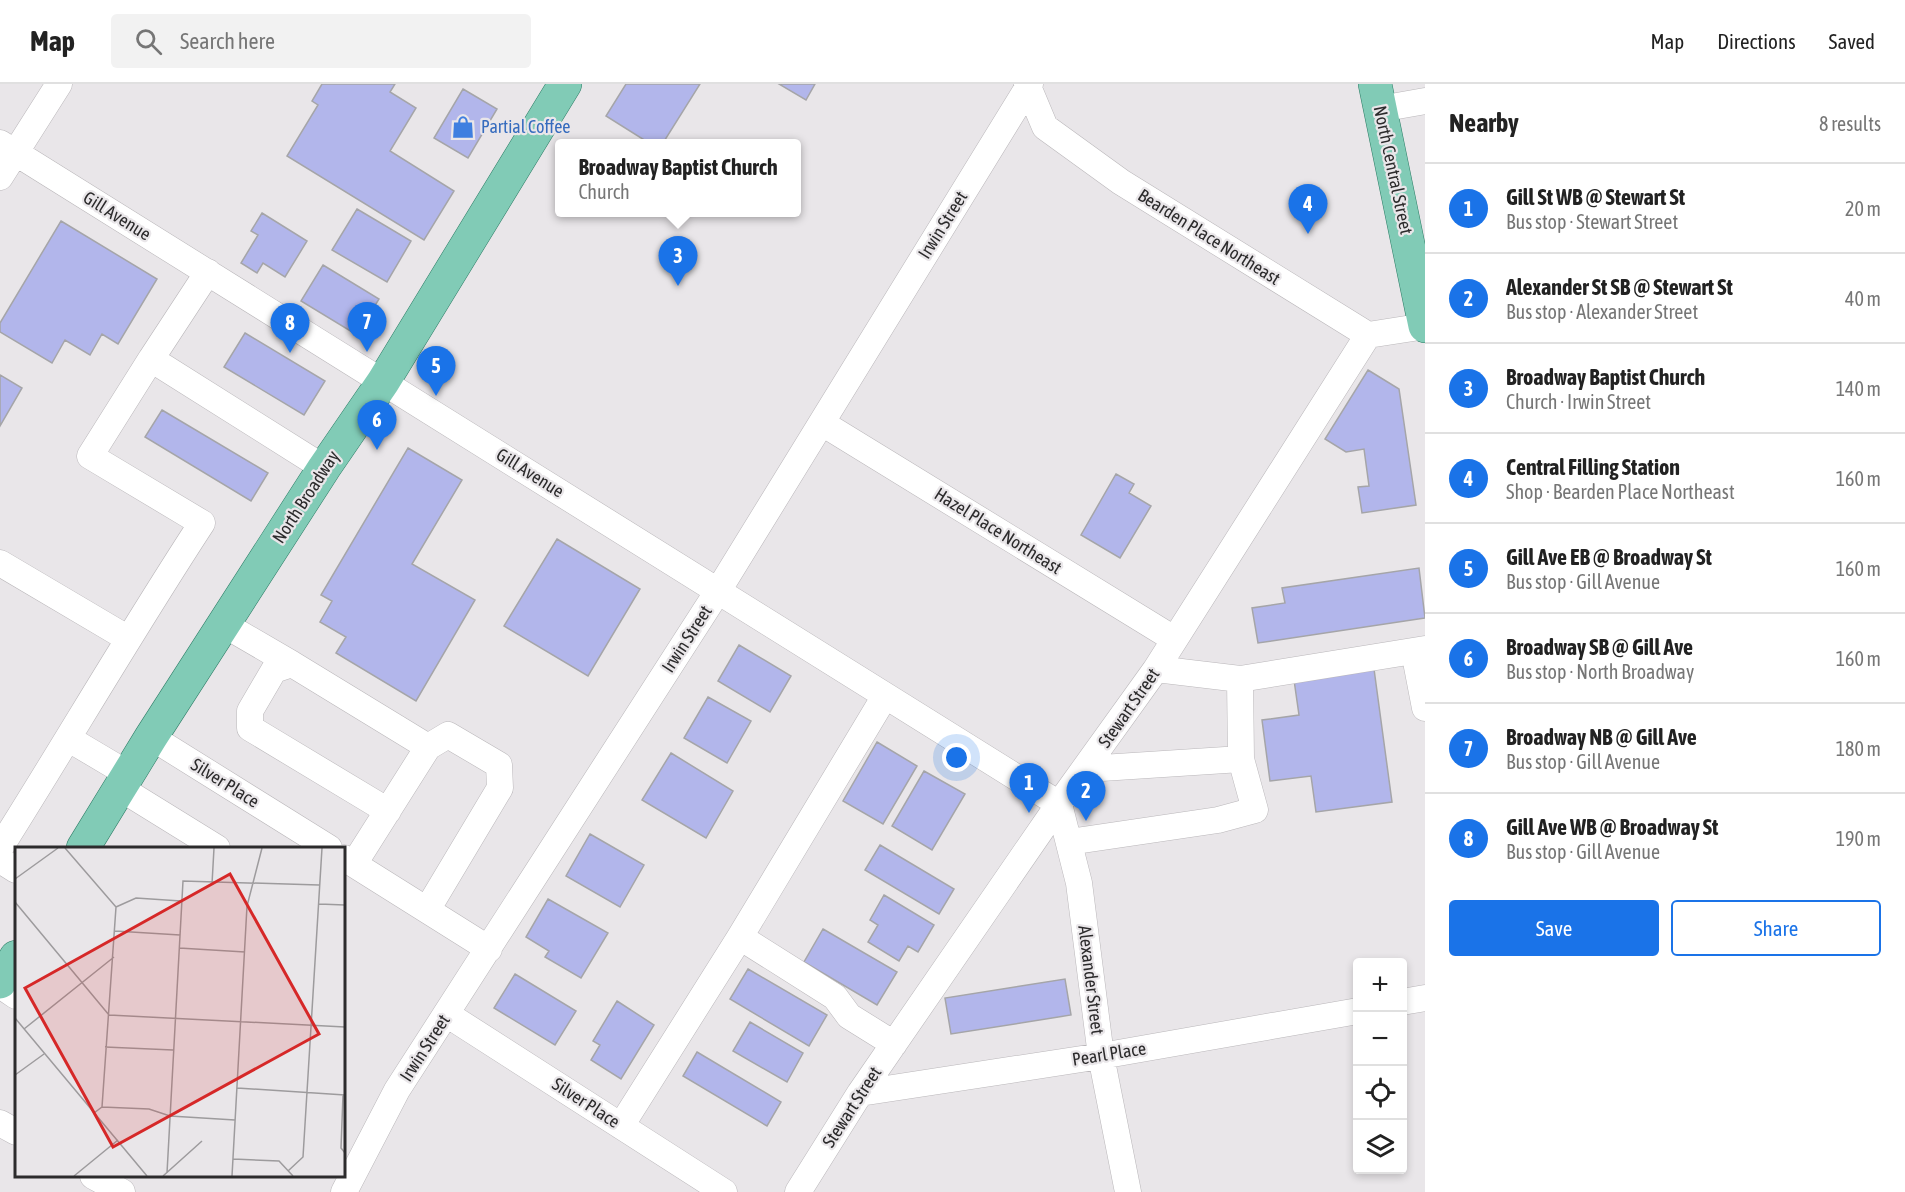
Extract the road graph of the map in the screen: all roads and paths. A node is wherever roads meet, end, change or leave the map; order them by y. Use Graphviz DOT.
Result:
graph roads {
  1 [pos="59,84"];
  2 [pos="565,84"];
  3 [pos="1028,84"];
  4 [pos="1377,97"];
  5 [pos="1425,100"];
  6 [pos="8,148"];
  7 [pos="0,177"];
  8 [pos="208,272"];
  9 [pos="1425,326"];
  10 [pos="1368,335"];
  11 [pos="151,359"];
  12 [pos="383,382"];
  13 [pos="822,423"];
  14 [pos="324,468"];
  15 [pos="0,563"];
  16 [pos="718,591"];
  17 [pos="225,625"];
  18 [pos="127,638"];
  19 [pos="1174,639"];
  20 [pos="1419,650"];
  21 [pos="292,664"];
  22 [pos="1156,669"];
  23 [pos="1240,680"];
  24 [pos="885,696"];
  25 [pos="1425,708"];
  26 [pos="151,737"];
  27 [pos="69,739"];
  28 [pos="428,747"];
  29 [pos="1241,759"];
  30 [pos="1086,769"];
  31 [pos="124,782"];
  32 [pos="1059,804"];
  33 [pos="388,811"];
  34 [pos="1069,842"];
  35 [pos="314,844"];
  36 [pos="84,847"];
  37 [pos="214,847"];
  38 [pos="0,848"];
  39 [pos="0,860"];
  40 [pos="349,861"];
  41 [pos="15,869"];
  42 [pos="427,910"];
  43 [pos="740,937"];
  44 [pos="489,949"];
  45 [pos="15,959"];
  46 [pos="0,983"];
  47 [pos="15,995"];
  48 [pos="1425,999"];
  49 [pos="1407,1001"];
  50 [pos="1353,1012"];
  51 [pos="448,1015"];
  52 [pos="894,1044"];
  53 [pos="1101,1056"];
  54 [pos="860,1093"];
  55 [pos="0,1123"];
  56 [pos="621,1126"];
  57 [pos="15,1131"];
  58 [pos="96,1177"];
  59 [pos="121,1186"];
  60 [pos="344,1192"];
  61 [pos="724,1192"];
  62 [pos="798,1192"];
  63 [pos="1128,1192"];
  1 -- 6 [label="street"];
  2 -- 12 [label="main road, North Broadway"];
  3 -- 10 [label="street, Bearden Place Northeast"];
  3 -- 13 [label="street, Irwin Street"];
  4 -- 5 [label="street"];
  4 -- 9 [label="main road, North Central Street"];
  6 -- 7 [label="street"];
  6 -- 8 [label="street, Gill Avenue"];
  8 -- 11 [label="street"];
  8 -- 12 [label="street, Gill Avenue"];
  9 -- 10 [label="street"];
  10 -- 19 [label="street, Stewart Street"];
  11 -- 14 [label="street"];
  11 -- 18 [label="street"];
  12 -- 14 [label="main road, North Broadway"];
  12 -- 16 [label="street, Gill Avenue"];
  13 -- 16 [label="street, Irwin Street"];
  13 -- 19 [label="street, Hazel Place Northeast"];
  14 -- 17 [label="main road, North Broadway"];
  15 -- 18 [label="street"];
  16 -- 24 [label="street, Gill Avenue"];
  16 -- 44 [label="street, Irwin Street"];
  17 -- 21 [label="street"];
  17 -- 26 [label="main road, North Broadway"];
  18 -- 27 [label="street"];
  19 -- 22 [label="street, Stewart Street"];
  20 -- 23 [label="street"];
  20 -- 25 [label="street"];
  21 -- 28 [label="street"];
  21 -- 33 [label="street"];
  22 -- 23 [label="street"];
  22 -- 30 [label="street, Stewart Street"];
  23 -- 29 [label="street"];
  24 -- 32 [label="street, Gill Avenue"];
  24 -- 43 [label="street"];
  26 -- 31 [label="main road, North Broadway"];
  26 -- 35 [label="street, Silver Place"];
  27 -- 31 [label="street"];
  27 -- 38 [label="street"];
  28 -- 33 [label="street"];
  28 -- 42 [label="street"];
  29 -- 30 [label="street"];
  29 -- 34 [label="street"];
  30 -- 32 [label="street, Stewart Street"];
  31 -- 36 [label="main road, North Broadway"];
  31 -- 37 [label="street"];
  32 -- 34 [label="street, Alexander Street"];
  32 -- 52 [label="street, Stewart Street"];
  33 -- 40 [label="street"];
  34 -- 53 [label="street, Alexander Street"];
  39 -- 41 [label="street"];
  40 -- 42 [label="street"];
  42 -- 44 [label="street"];
  43 -- 52 [label="street"];
  43 -- 56 [label="street"];
  44 -- 51 [label="street, Irwin Street"];
  45 -- 46 [label="main road"];
  46 -- 47 [label="street"];
  48 -- 49 [label="street"];
  50 -- 53 [label="street, Pearl Place"];
  51 -- 56 [label="street, Silver Place"];
  51 -- 60 [label="street, Irwin Street"];
  52 -- 54 [label="street, Stewart Street"];
  53 -- 54 [label="street, Pearl Place"];
  53 -- 63 [label="street, Alexander Street"];
  54 -- 62 [label="street, Stewart Street"];
  55 -- 57 [label="street"];
  56 -- 61 [label="street, Silver Place"];
  58 -- 59 [label="street"];
}
